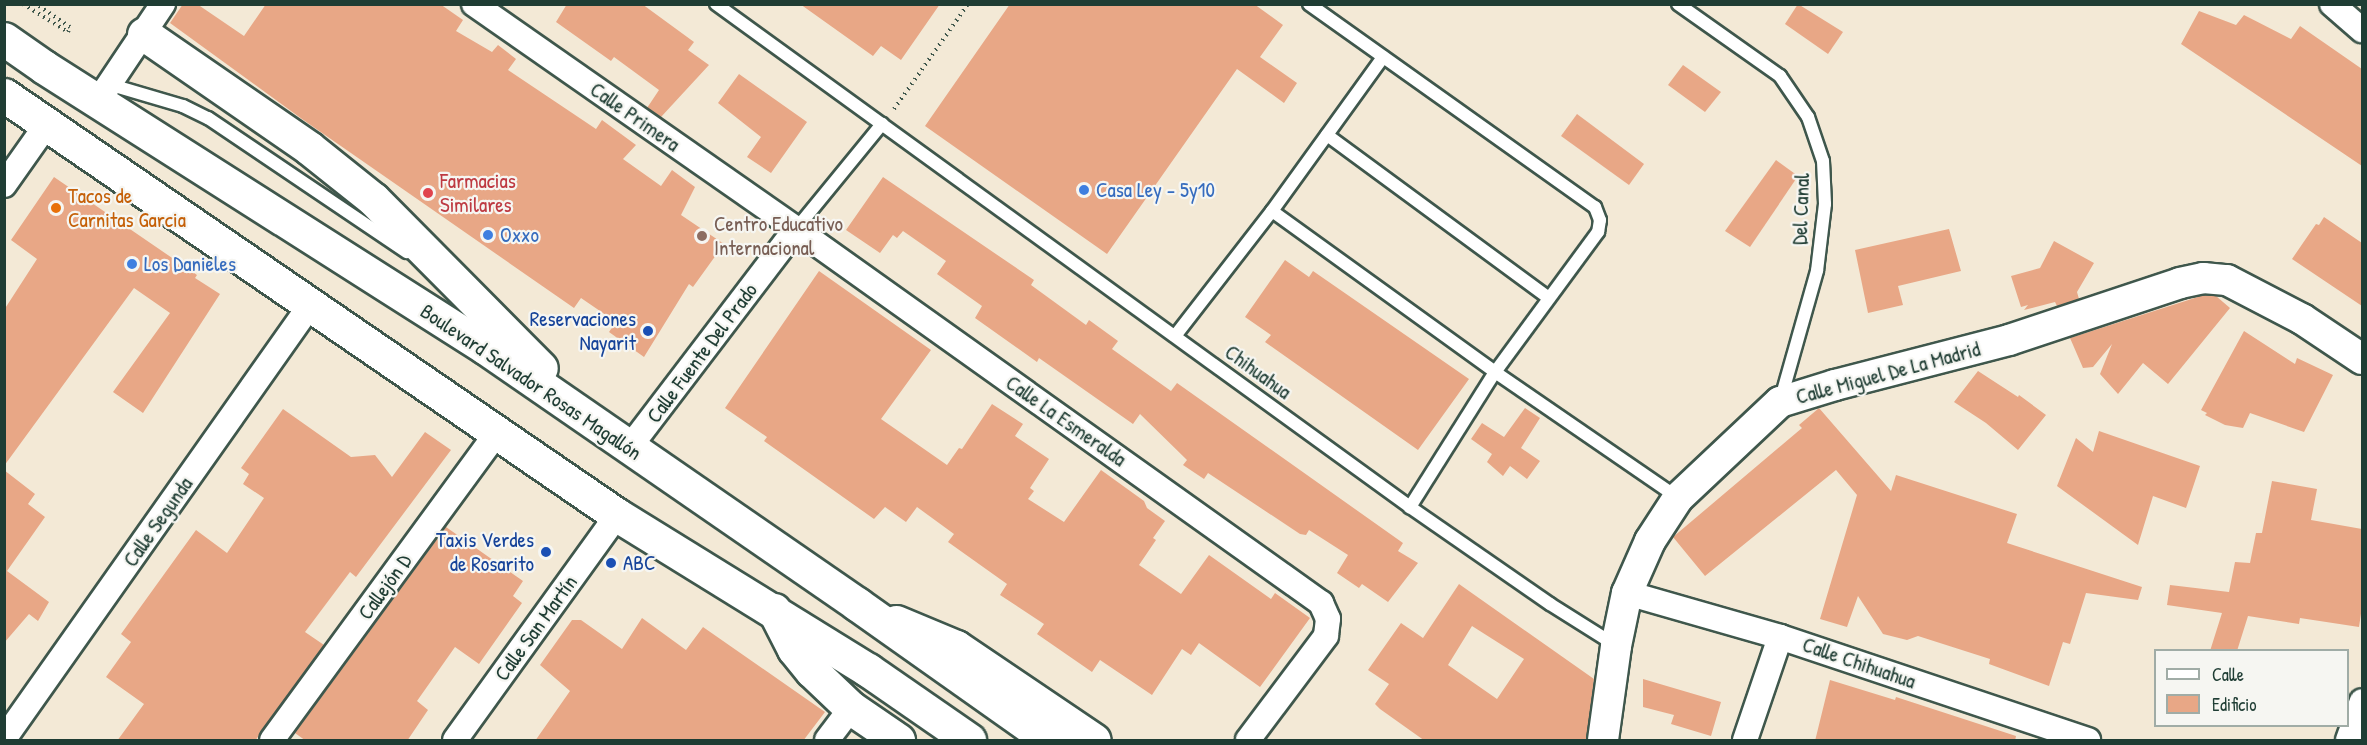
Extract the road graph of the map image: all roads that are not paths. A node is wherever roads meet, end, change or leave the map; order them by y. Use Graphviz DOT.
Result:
graph roads {
  1 [pos="163,4"];
  2 [pos="474,4"];
  3 [pos="716,4"];
  4 [pos="1309,4"];
  5 [pos="1678,4"];
  6 [pos="2332,4"];
  7 [pos="2362,30"];
  8 [pos="144,34"];
  9 [pos="4,39"];
  10 [pos="1383,57"];
  11 [pos="98,86"];
  12 [pos="4,95"];
  13 [pos="47,124"];
  14 [pos="882,124"];
  15 [pos="1327,135"];
  16 [pos="4,185"];
  17 [pos="1272,211"];
  18 [pos="796,229"];
  19 [pos="467,294"];
  20 [pos="1550,298"];
  21 [pos="312,304"];
  22 [pos="1175,336"];
  23 [pos="2362,359"];
  24 [pos="1495,372"];
  25 [pos="1780,402"];
  26 [pos="601,429"];
  27 [pos="497,433"];
  28 [pos="629,448"];
  29 [pos="1678,498"];
  30 [pos="1410,507"];
  31 [pos="617,514"];
  32 [pos="1627,593"];
  33 [pos="857,604"];
  34 [pos="774,610"];
  35 [pos="1780,637"];
  36 [pos="1616,646"];
  37 [pos="2362,701"];
  38 [pos="850,708"];
  39 [pos="2074,738"];
  40 [pos="4,739"];
  41 [pos="272,741"];
  42 [pos="455,741"];
  43 [pos="827,741"];
  44 [pos="898,741"];
  45 [pos="969,741"];
  46 [pos="1048,741"];
  47 [pos="1094,741"];
  48 [pos="1248,741"];
  49 [pos="1603,741"];
  50 [pos="1745,741"];
  51 [pos="2348,741"];
  1 -- 8 [label="street"];
  2 -- 18 [label="street, Calle Primera"];
  3 -- 14 [label="lane, Chihuahua"];
  4 -- 10 [label="lane"];
  5 -- 25 [label="lane, Del Canal"];
  6 -- 7 [label="street"];
  8 -- 11 [label="street"];
  8 -- 19 [label="main road"];
  9 -- 11 [label="main road, Boulevard Salvador Rosas Magallón"];
  10 -- 15 [label="lane"];
  10 -- 20 [label="lane"];
  11 -- 19 [label="lane"];
  11 -- 26 [label="main road, Boulevard Salvador Rosas Magallón"];
  12 -- 13 [label="main road"];
  13 -- 16 [label="street"];
  13 -- 21 [label="main road"];
  14 -- 18 [label="lane"];
  14 -- 22 [label="lane, Chihuahua"];
  15 -- 17 [label="lane"];
  15 -- 20 [label="lane"];
  17 -- 22 [label="lane"];
  17 -- 24 [label="lane"];
  18 -- 28 [label="street, Calle Fuente Del Prado"];
  18 -- 48 [label="street, Calle La Esmeralda"];
  19 -- 26 [label="main road"];
  20 -- 24 [label="lane"];
  21 -- 27 [label="main road"];
  21 -- 40 [label="street, Calle Segunda"];
  22 -- 30 [label="lane, Chihuahua"];
  23 -- 25 [label="street, Calle Miguel De La Madrid"];
  24 -- 29 [label="lane"];
  24 -- 30 [label="lane"];
  25 -- 29 [label="street, Calle Miguel De La Madrid"];
  26 -- 28 [label="main road, Boulevard Salvador Rosas Magallón"];
  27 -- 31 [label="main road"];
  27 -- 41 [label="street, Callejón D"];
  28 -- 33 [label="main road, Boulevard Salvador Rosas Magallón"];
  29 -- 32 [label="street, Calle Miguel De La Madrid"];
  30 -- 36 [label="lane, Chihuahua"];
  31 -- 34 [label="main road"];
  31 -- 42 [label="street, Calle San Martín"];
  32 -- 35 [label="street, Calle Chihuahua"];
  32 -- 36 [label="street, Calle Miguel De La Madrid"];
  33 -- 46 [label="main road, Boulevard Salvador Rosas Magallón"];
  33 -- 47 [label="main road"];
  34 -- 38 [label="main road"];
  34 -- 45 [label="main road"];
  35 -- 39 [label="street, Calle Chihuahua"];
  35 -- 50 [label="street"];
  36 -- 49 [label="street, Calle Miguel De La Madrid"];
  37 -- 51 [label="street"];
  38 -- 43 [label="street"];
  38 -- 44 [label="main road"];
}
